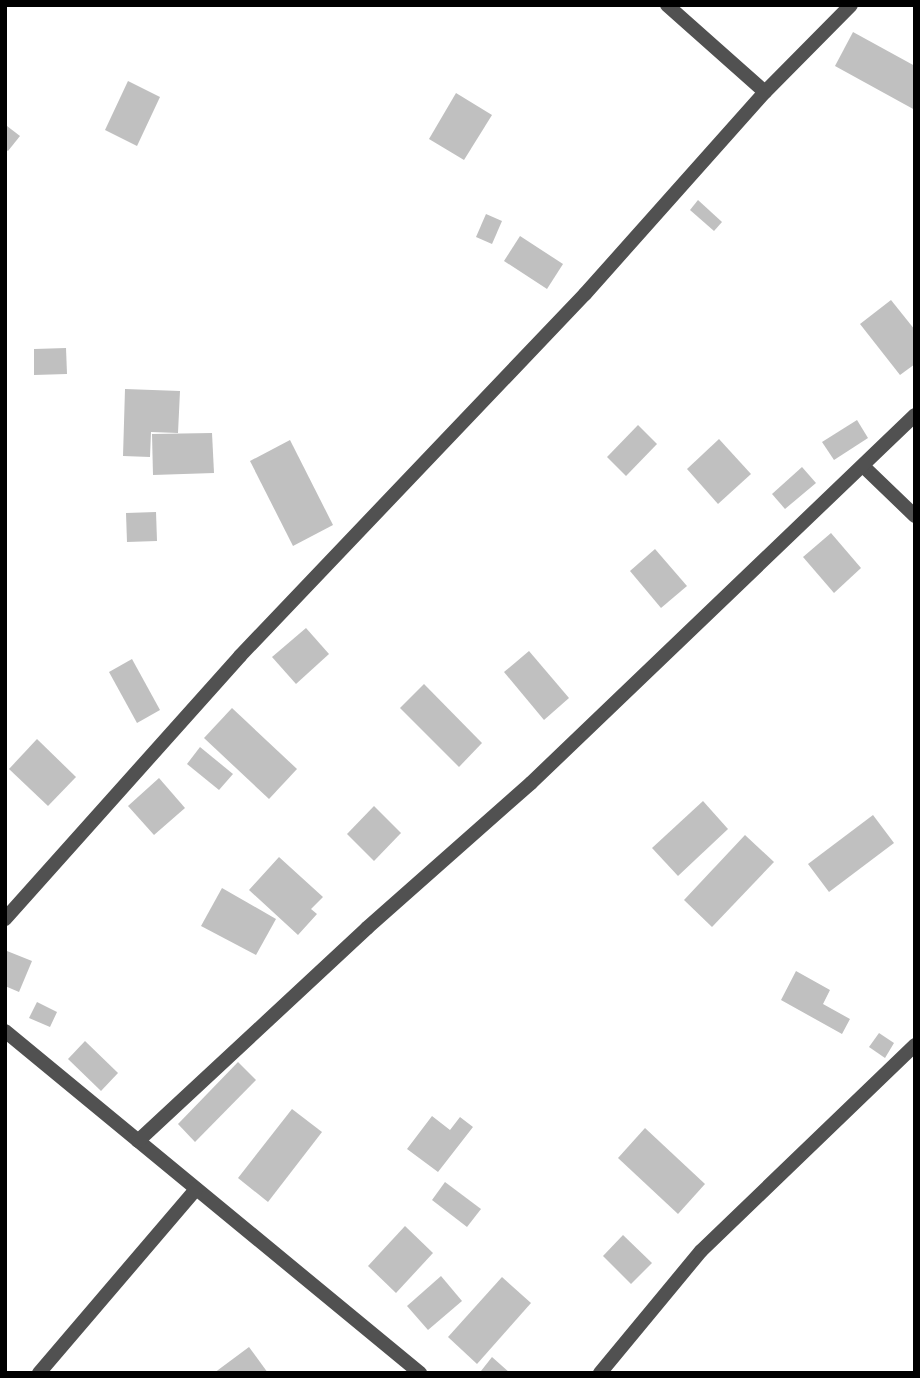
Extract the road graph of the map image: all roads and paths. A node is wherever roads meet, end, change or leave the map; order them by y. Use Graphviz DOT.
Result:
graph roads {
  1 [pos="667,5"];
  2 [pos="851,5"];
  3 [pos="765,92"];
  4 [pos="915,415"];
  5 [pos="863,466"];
  6 [pos="915,516"];
  7 [pos="5,919"];
  8 [pos="5,1031"];
  9 [pos="915,1045"];
  10 [pos="138,1142"];
  11 [pos="197,1189"];
  12 [pos="38,1373"];
  13 [pos="421,1373"];
  14 [pos="600,1373"];
  1 -- 3 [label="street"];
  2 -- 3 [label="street"];
  3 -- 7 [label="street"];
  4 -- 5 [label="street"];
  5 -- 6 [label="street"];
  5 -- 10 [label="street"];
  8 -- 10 [label="street"];
  9 -- 14 [label="street"];
  10 -- 11 [label="street"];
  11 -- 12 [label="street"];
  11 -- 13 [label="street"];
}
